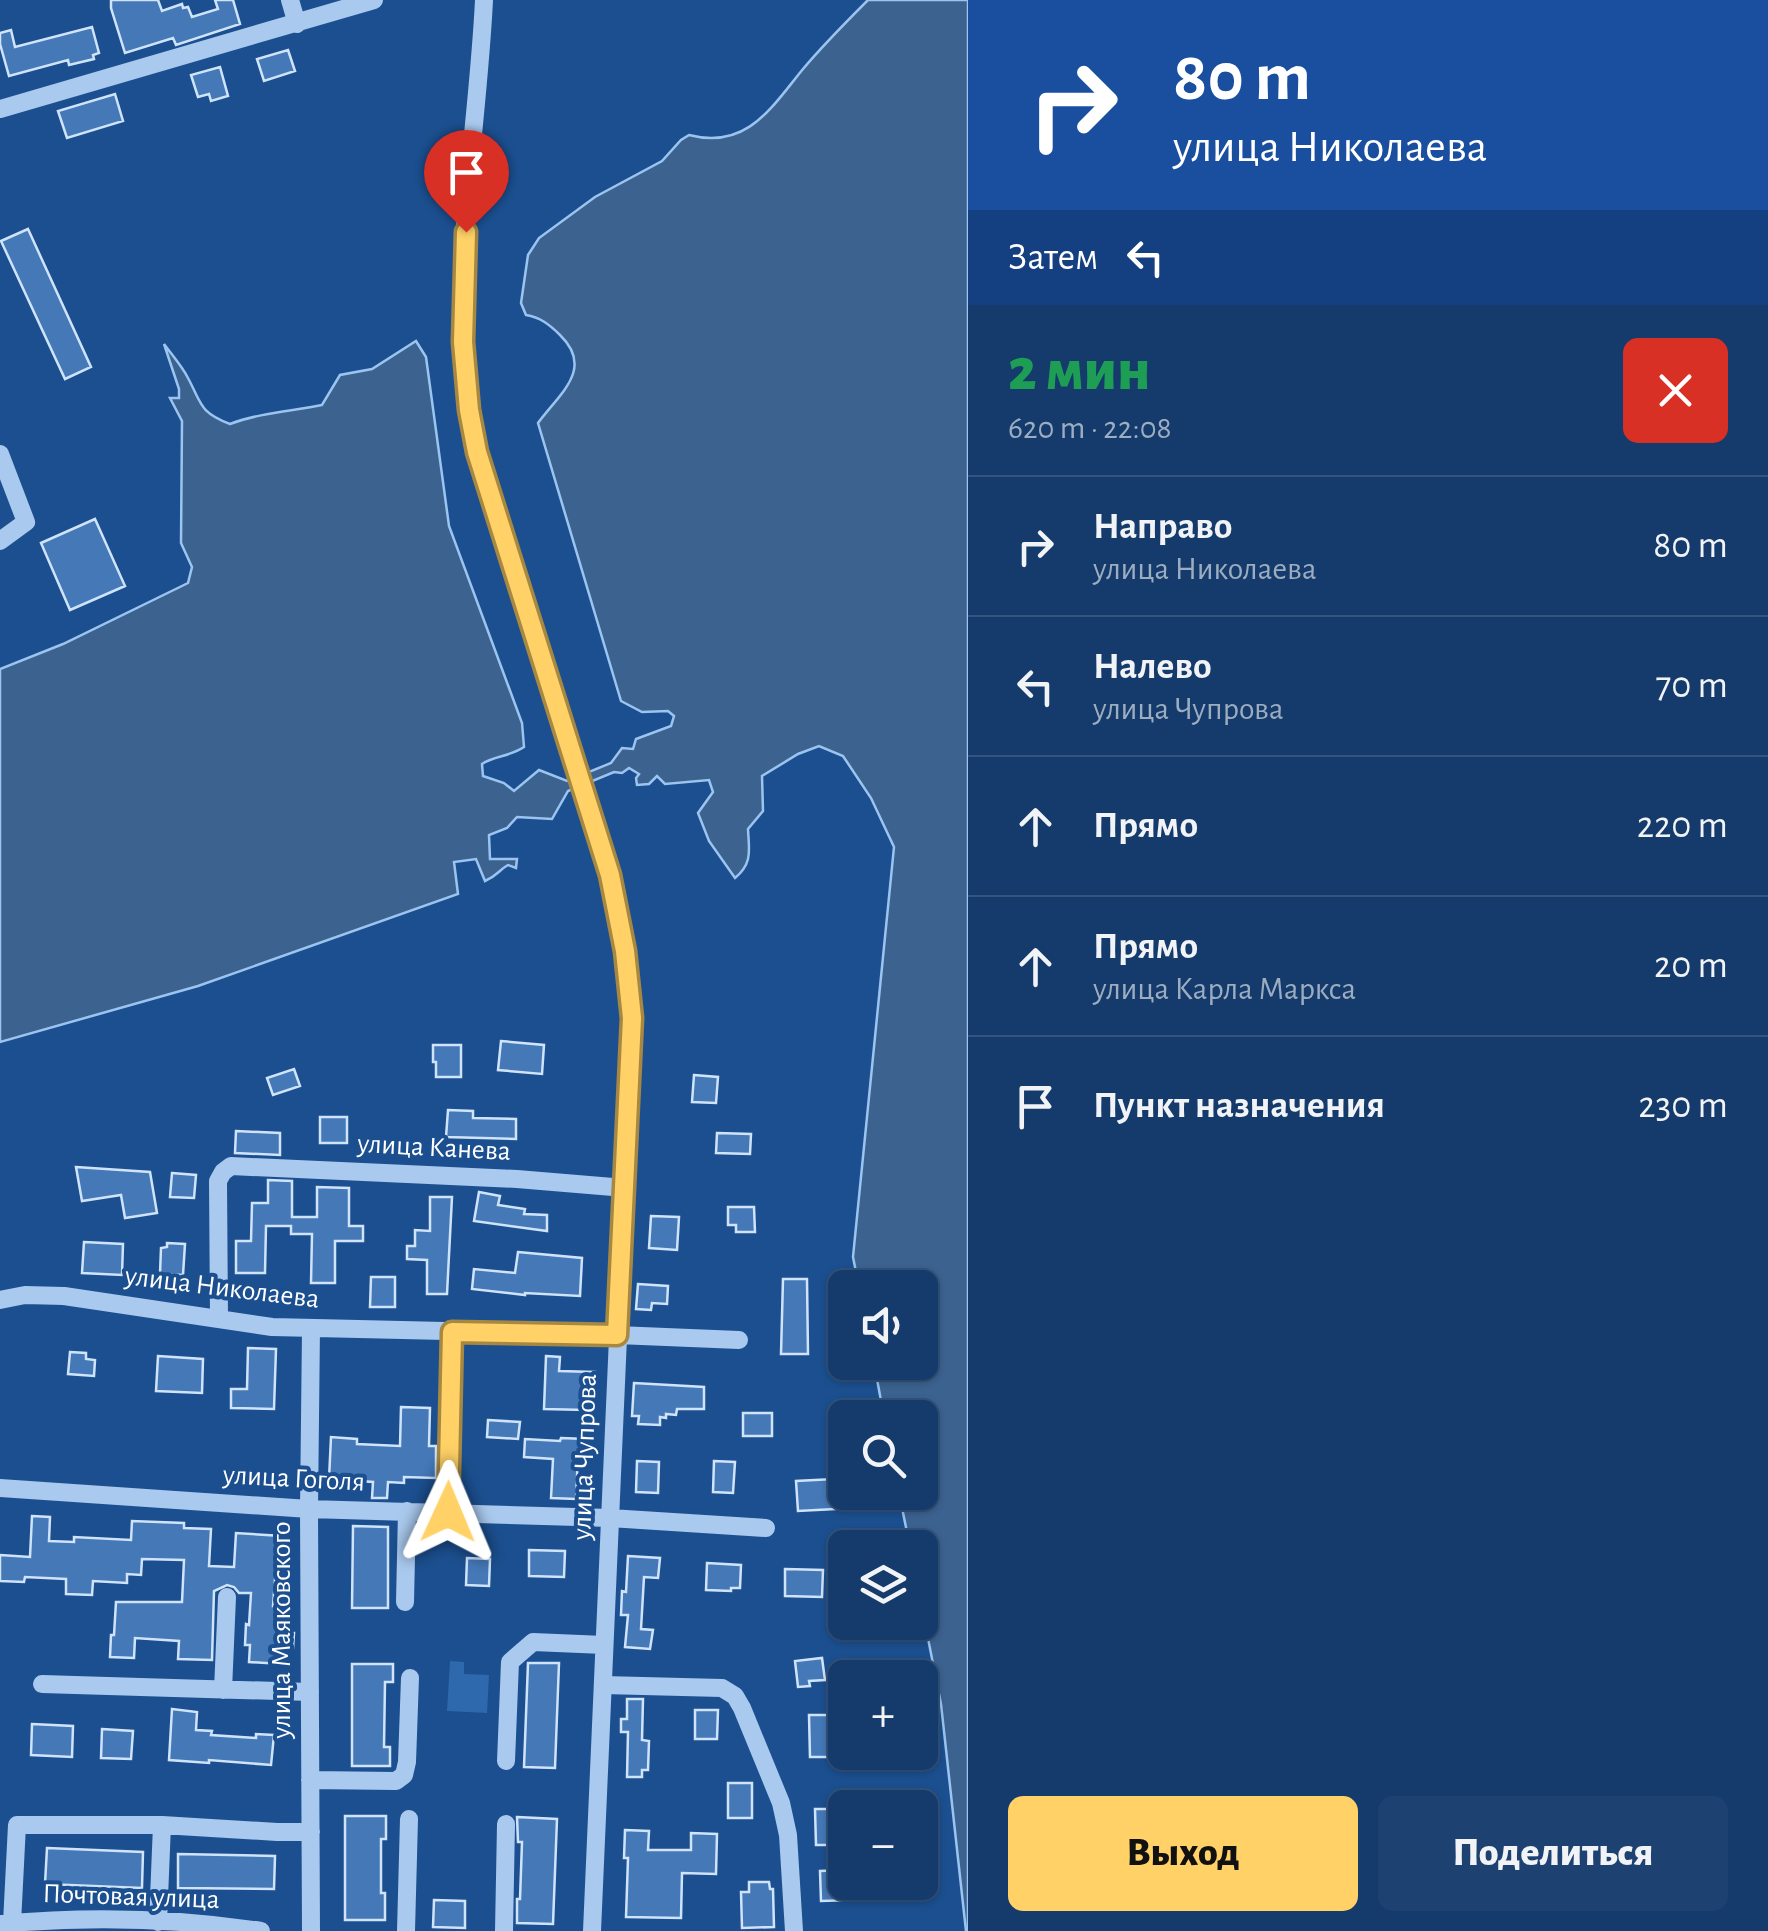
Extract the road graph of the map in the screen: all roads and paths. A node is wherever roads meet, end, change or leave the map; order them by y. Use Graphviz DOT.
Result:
graph roads {
  1 [pos="290,0"];
  2 [pos="484,0"];
  3 [pos="364,2"];
  4 [pos="297,24"];
  5 [pos="0,109"];
  6 [pos="0,454"];
  7 [pos="0,542"];
  8 [pos="625,1188"];
  9 [pos="0,1300"];
  10 [pos="219,1318"];
  11 [pos="311,1328"];
  12 [pos="452,1332"];
  13 [pos="617,1335"];
  14 [pos="739,1340"];
  15 [pos="0,1488"];
  16 [pos="309,1509"];
  17 [pos="407,1511"];
  18 [pos="448,1512"];
  19 [pos="610,1518"];
  20 [pos="766,1528"];
  21 [pos="227,1597"];
  22 [pos="405,1602"];
  23 [pos="604,1645"];
  24 [pos="410,1678"];
  25 [pos="42,1684"];
  26 [pos="603,1685"];
  27 [pos="223,1690"];
  28 [pos="310,1692"];
  29 [pos="506,1761"];
  30 [pos="310,1780"];
  31 [pos="408,1819"];
  32 [pos="506,1824"];
  33 [pos="162,1825"];
  34 [pos="310,1832"];
  35 [pos="158,1922"];
  36 [pos="6,1923"];
  37 [pos="48,1926"];
  38 [pos="223,1929"];
  39 [pos="261,1931"];
  40 [pos="311,1931"];
  41 [pos="406,1931"];
  42 [pos="504,1931"];
  43 [pos="592,1931"];
  44 [pos="794,1931"];
  1 -- 4 [label="street"];
  2 -- 8 [label="street, улица Чупрова"];
  3 -- 4 [label="street"];
  4 -- 5 [label="street"];
  6 -- 7 [label="street"];
  8 -- 10 [label="street, улица Канева"];
  8 -- 13 [label="street, улица Чупрова"];
  9 -- 10 [label="street, улица Николаева"];
  10 -- 11 [label="street, улица Николаева"];
  11 -- 12 [label="street, улица Николаева"];
  11 -- 16 [label="street, улица Маяковского"];
  12 -- 13 [label="street, улица Николаева"];
  12 -- 18 [label="street"];
  13 -- 14 [label="street, улица Николаева"];
  13 -- 19 [label="street, улица Чупрова"];
  15 -- 16 [label="street, улица Гоголя"];
  16 -- 17 [label="street, улица Гоголя"];
  16 -- 28 [label="street, улица Маяковского"];
  17 -- 18 [label="street, улица Гоголя"];
  17 -- 22 [label="street"];
  18 -- 19 [label="street, улица Гоголя"];
  19 -- 20 [label="street, улица Гоголя"];
  19 -- 23 [label="street, улица Чупрова"];
  21 -- 27 [label="street"];
  23 -- 26 [label="street, улица Чупрова"];
  23 -- 29 [label="street"];
  24 -- 30 [label="street"];
  25 -- 27 [label="street"];
  26 -- 43 [label="street, улица Чупрова"];
  26 -- 44 [label="street"];
  27 -- 28 [label="street"];
  28 -- 30 [label="street, улица Маяковского"];
  30 -- 34 [label="street, улица Маяковского"];
  31 -- 41 [label="street"];
  32 -- 42 [label="street"];
  33 -- 34 [label="street"];
  33 -- 35 [label="street"];
  33 -- 36 [label="street"];
  34 -- 40 [label="street, улица Маяковского"];
  35 -- 37 [label="street, Почтовая улица"];
  35 -- 38 [label="street, Почтовая улица"];
  36 -- 37 [label="street, Почтовая улица"];
  38 -- 39 [label="street, Почтовая улица"];
}
